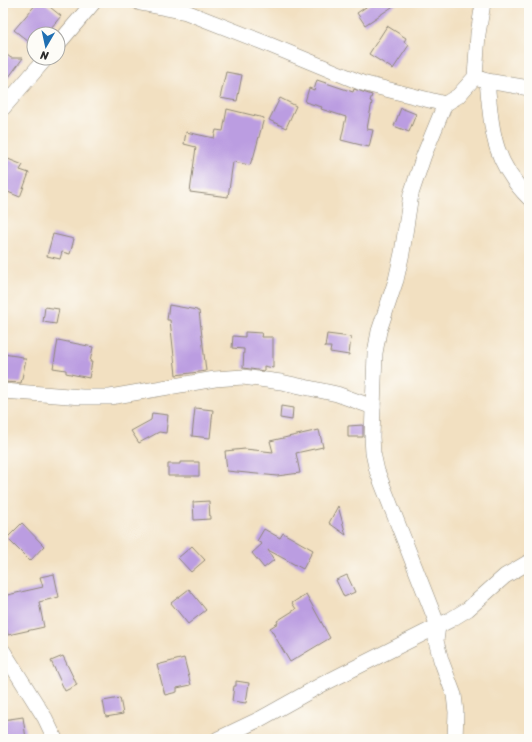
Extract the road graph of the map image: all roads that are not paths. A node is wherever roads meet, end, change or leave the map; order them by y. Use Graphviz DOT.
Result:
graph roads {
  1 [pos="93,3"];
  2 [pos="140,3"];
  3 [pos="483,3"];
  4 [pos="66,35"];
  5 [pos="39,66"];
  6 [pos="481,79"];
  7 [pos="529,88"];
  8 [pos="445,104"];
  9 [pos="3,108"];
  10 [pos="529,198"];
  11 [pos="3,391"];
  12 [pos="373,407"];
  13 [pos="529,562"];
  14 [pos="438,626"];
  15 [pos="3,651"];
  16 [pos="55,739"];
  17 [pos="218,739"];
  18 [pos="455,739"];
  1 -- 4 [label="street"];
  2 -- 8 [label="street"];
  3 -- 6 [label="street"];
  5 -- 9 [label="street"];
  6 -- 7 [label="street"];
  6 -- 8 [label="street"];
  6 -- 10 [label="street"];
  8 -- 12 [label="street"];
  11 -- 12 [label="street"];
  12 -- 14 [label="street"];
  13 -- 14 [label="street"];
  14 -- 17 [label="street"];
  14 -- 18 [label="street"];
  15 -- 16 [label="street"];
}
